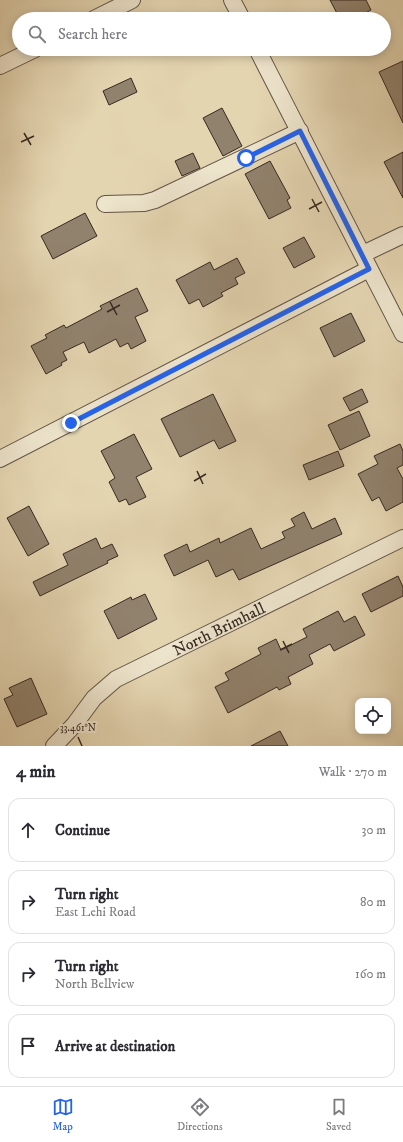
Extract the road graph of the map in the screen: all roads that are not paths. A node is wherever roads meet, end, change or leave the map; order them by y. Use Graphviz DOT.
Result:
graph roads {
  1 [pos="132,0"];
  2 [pos="232,0"];
  3 [pos="108,12"];
  4 [pos="238,12"];
  5 [pos="21,56"];
  6 [pos="261,56"];
  7 [pos="0,66"];
  8 [pos="300,131"];
  9 [pos="105,204"];
  10 [pos="403,235"];
  11 [pos="366,262"];
  12 [pos="403,334"];
  13 [pos="0,459"];
  14 [pos="403,538"];
  15 [pos="54,746"];
  1 -- 3 [label="street"];
  2 -- 4 [label="street"];
  5 -- 7 [label="street"];
  6 -- 8 [label="street"];
  8 -- 9 [label="street"];
  8 -- 11 [label="street"];
  10 -- 11 [label="street"];
  11 -- 12 [label="street"];
  11 -- 13 [label="street"];
  14 -- 15 [label="street, North Brimhall"];
}
